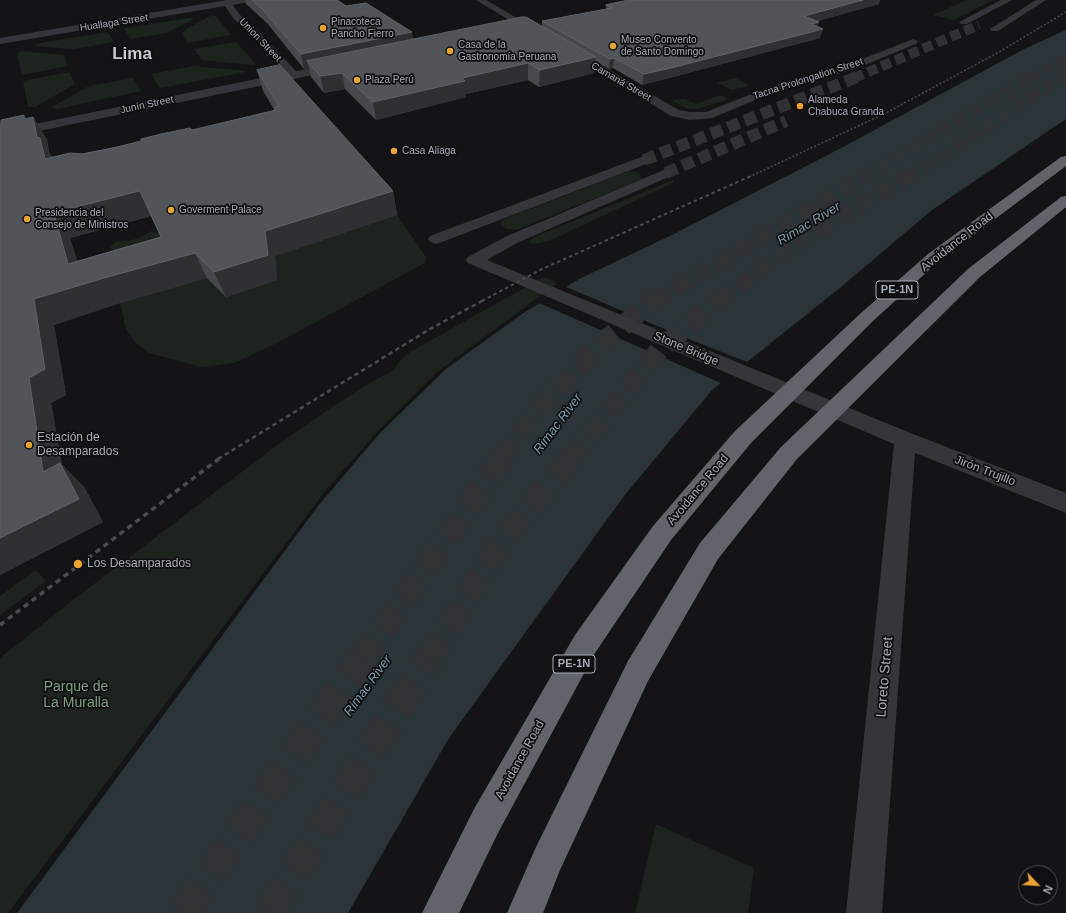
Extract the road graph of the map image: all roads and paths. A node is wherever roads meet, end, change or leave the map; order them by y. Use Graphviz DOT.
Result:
graph roads {
  1 [pos="247,0"];
  2 [pos="480,0"];
  3 [pos="1008,0"];
  4 [pos="1042,0"];
  5 [pos="228,3"];
  6 [pos="991,10"];
  7 [pos="1014,19"];
  8 [pos="964,22"];
  9 [pos="541,23"];
  10 [pos="526,26"];
  11 [pos="995,29"];
  12 [pos="510,30"];
  13 [pos="546,38"];
  14 [pos="0,41"];
  15 [pos="913,42"];
  16 [pos="560,46"];
  17 [pos="347,64"];
  18 [pos="294,76"];
  19 [pos="679,115"];
  20 [pos="0,135"];
  21 [pos="644,160"];
  22 [pos="1066,160"];
  23 [pos="666,173"];
  24 [pos="1066,200"];
  25 [pos="436,239"];
  26 [pos="905,440"];
  27 [pos="1066,503"];
  28 [pos="440,913"];
  29 [pos="525,913"];
  30 [pos="864,913"];
  1 -- 5 [label="street, Huallaga Street"];
  2 -- 10 [label="street"];
  3 -- 6 [label="street"];
  4 -- 7 [label="street"];
  5 -- 14 [label="street, Huallaga Street"];
  5 -- 18 [label="street, Union Street"];
  6 -- 7 [label="street"];
  6 -- 8 [label="street"];
  7 -- 11 [label="street"];
  9 -- 10 [label="street"];
  10 -- 12 [label="street"];
  10 -- 13 [label="street"];
  15 -- 19 [label="street, Tacna Prolongation Street"];
  16 -- 19 [label="street, Camaná Street"];
  17 -- 18 [label="street, Junín Street"];
  18 -- 20 [label="street, Junín Street"];
  21 -- 25 [label="street"];
  22 -- 28 [label="highway, Avoidance Road / PE-1N"];
  23 -- 26 [label="street, Stone Bridge"];
  24 -- 29 [label="highway"];
  26 -- 27 [label="street, Jirón Trujillo"];
  26 -- 30 [label="street, Loreto Street"];
}
